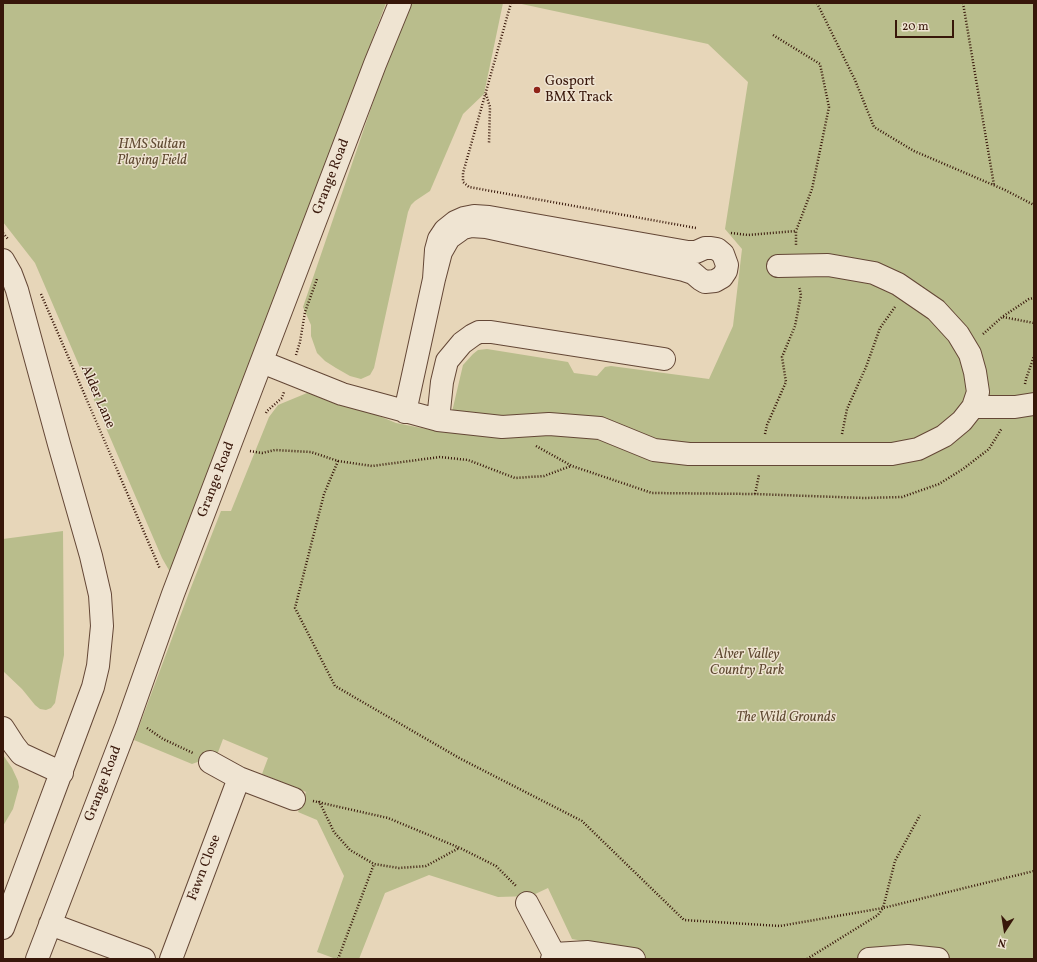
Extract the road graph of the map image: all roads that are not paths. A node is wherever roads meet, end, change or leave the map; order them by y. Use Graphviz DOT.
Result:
graph roads {
  1 [pos="400,3"];
  2 [pos="8,253"];
  3 [pos="787,266"];
  4 [pos="434,279"];
  5 [pos="664,359"];
  6 [pos="262,362"];
  7 [pos="1030,404"];
  8 [pos="973,407"];
  9 [pos="405,412"];
  10 [pos="438,420"];
  11 [pos="3,728"];
  12 [pos="210,762"];
  13 [pos="62,773"];
  14 [pos="239,778"];
  15 [pos="294,799"];
  16 [pos="527,903"];
  17 [pos="50,924"];
  18 [pos="3,928"];
  19 [pos="552,956"];
  20 [pos="37,959"];
  21 [pos="144,959"];
  22 [pos="171,959"];
  23 [pos="634,959"];
  24 [pos="869,959"];
  25 [pos="938,959"];
  1 -- 6 [label="street, Grange Road"];
  2 -- 13 [label="street"];
  3 -- 8 [label="street"];
  4 -- 4 [label="street"];
  4 -- 9 [label="street"];
  5 -- 10 [label="street"];
  6 -- 9 [label="street"];
  6 -- 17 [label="street, Grange Road"];
  7 -- 8 [label="street"];
  8 -- 10 [label="street"];
  9 -- 10 [label="street"];
  11 -- 13 [label="street"];
  12 -- 14 [label="street"];
  13 -- 18 [label="street"];
  14 -- 15 [label="street"];
  14 -- 22 [label="street, Fawn Close"];
  16 -- 19 [label="street"];
  17 -- 20 [label="street, Grange Road"];
  17 -- 21 [label="street"];
  19 -- 23 [label="street"];
  24 -- 25 [label="street"];
}
